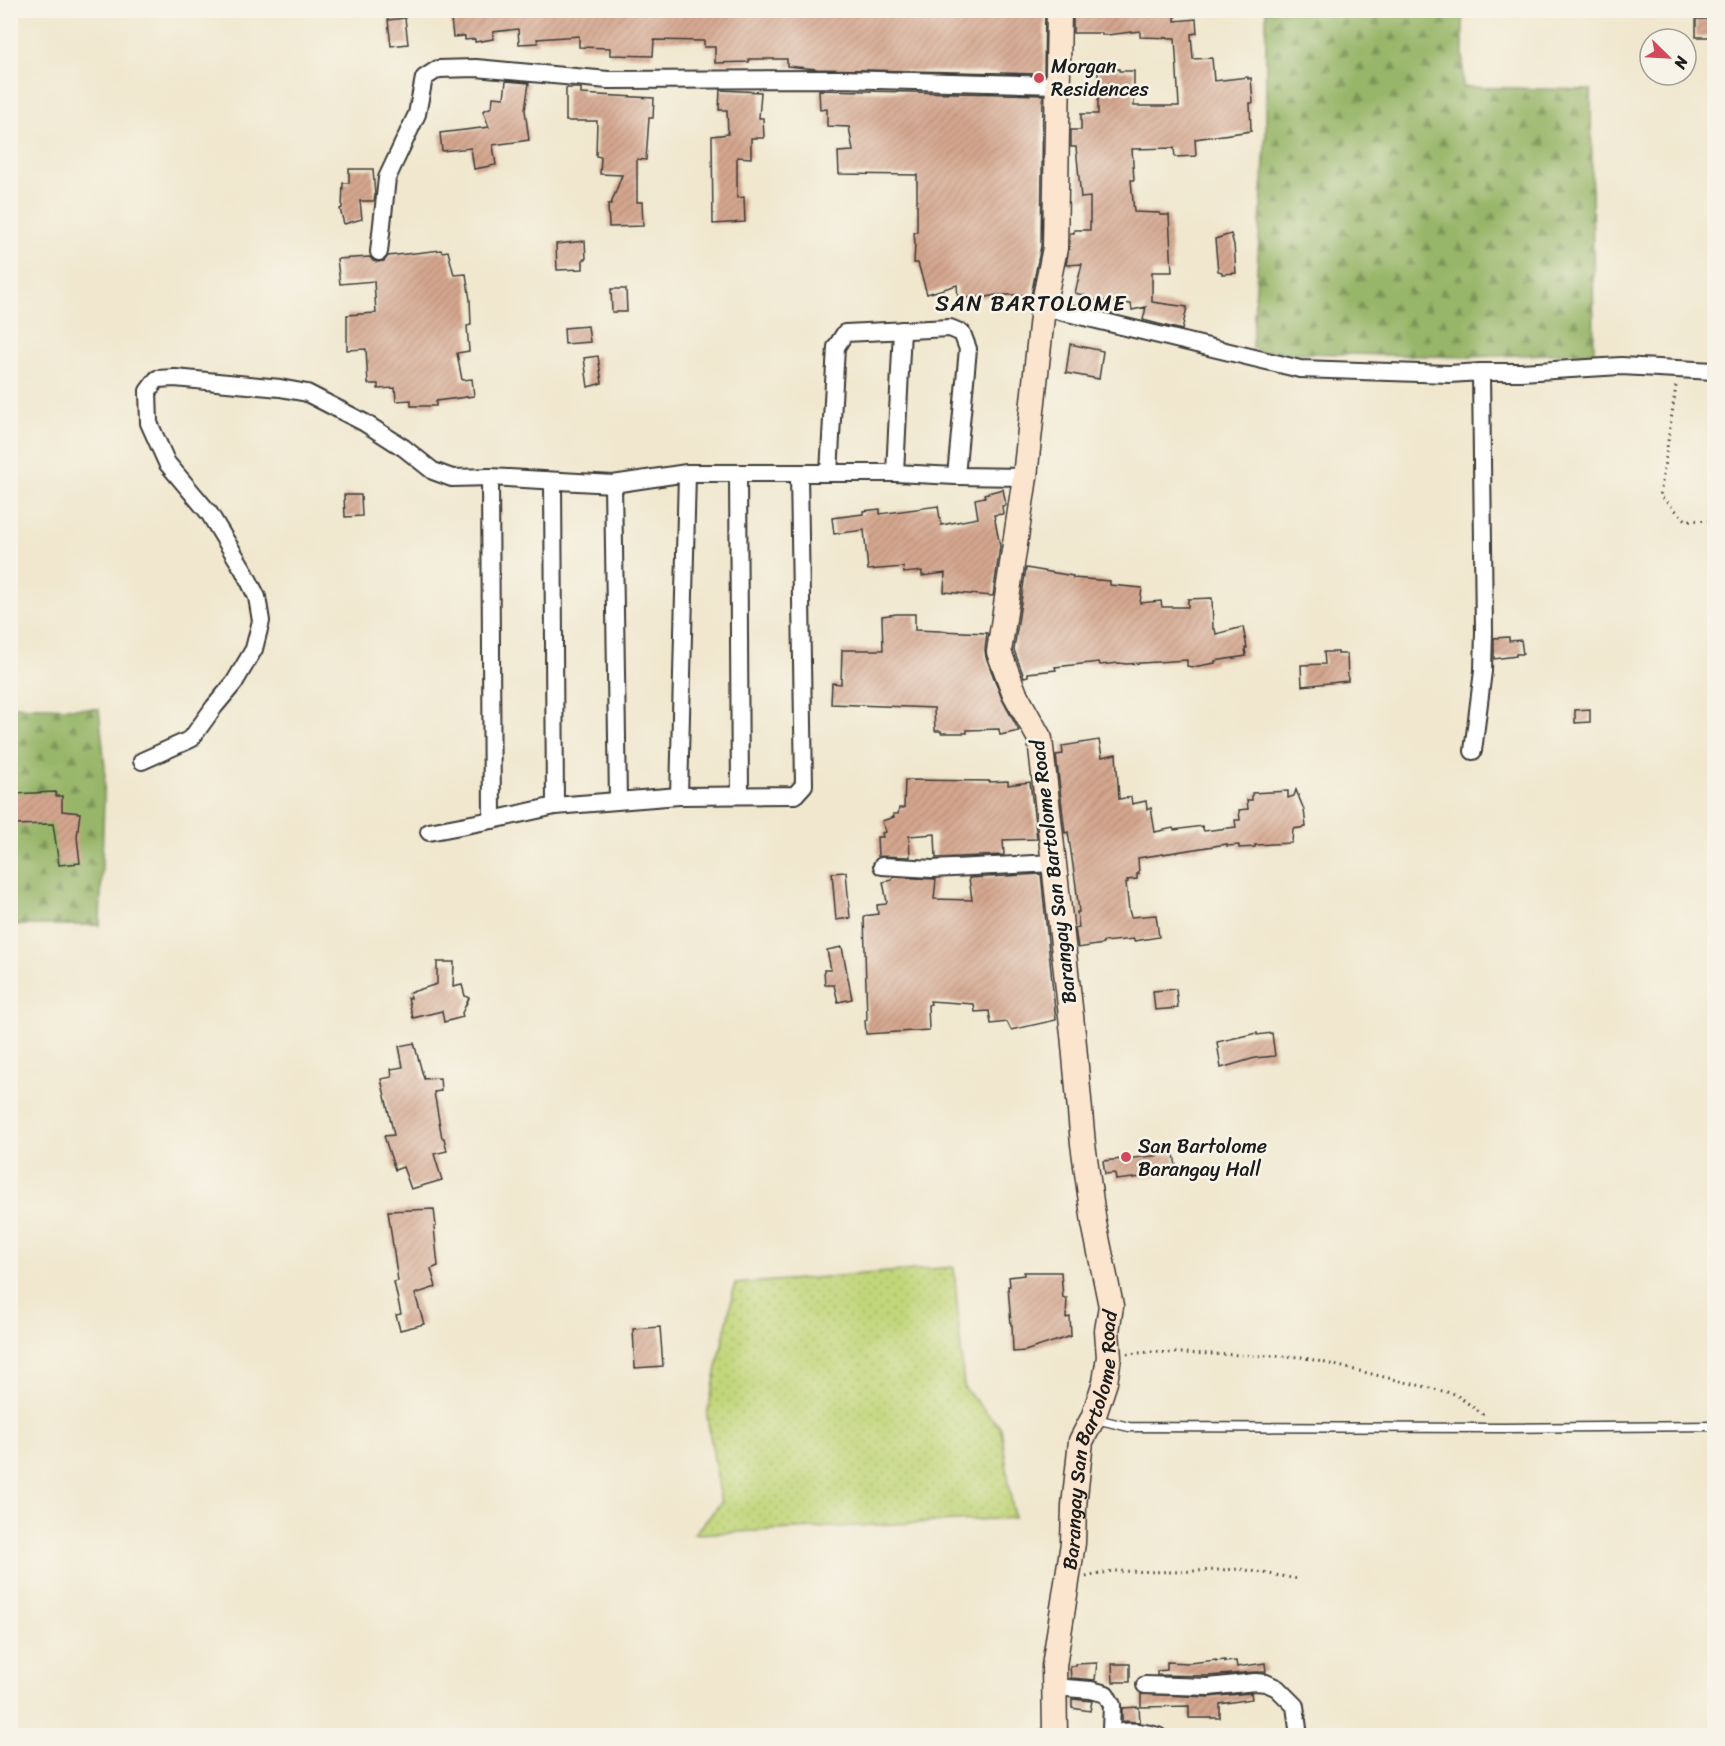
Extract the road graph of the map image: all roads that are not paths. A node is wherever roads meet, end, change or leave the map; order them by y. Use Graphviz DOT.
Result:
graph roads {
  1 [pos="1059,10"];
  2 [pos="1059,85"];
  3 [pos="379,252"];
  4 [pos="1043,307"];
  5 [pos="902,330"];
  6 [pos="1714,371"];
  7 [pos="1481,372"];
  8 [pos="687,473"];
  9 [pos="738,473"];
  10 [pos="829,473"];
  11 [pos="895,473"];
  12 [pos="799,474"];
  13 [pos="956,476"];
  14 [pos="490,477"];
  15 [pos="1025,477"];
  16 [pos="553,481"];
  17 [pos="613,484"];
  18 [pos="1473,751"];
  19 [pos="142,761"];
  20 [pos="740,795"];
  21 [pos="679,796"];
  22 [pos="618,800"];
  23 [pos="555,806"];
  24 [pos="492,820"];
  25 [pos="429,832"];
  26 [pos="1054,863"];
  27 [pos="882,866"];
  28 [pos="1093,1418"];
  29 [pos="1714,1426"];
  30 [pos="1145,1685"];
  31 [pos="1054,1687"];
  32 [pos="1109,1732"];
  33 [pos="1055,1736"];
  34 [pos="1158,1736"];
  35 [pos="1299,1736"];
  1 -- 2 [label="street, Barangay San Bartolome Road"];
  2 -- 3 [label="street"];
  2 -- 4 [label="street, Barangay San Bartolome Road"];
  4 -- 7 [label="street"];
  4 -- 15 [label="street, Barangay San Bartolome Road"];
  5 -- 10 [label="street"];
  5 -- 11 [label="street"];
  5 -- 13 [label="street"];
  6 -- 7 [label="street"];
  7 -- 18 [label="street"];
  8 -- 9 [label="street"];
  8 -- 17 [label="street"];
  8 -- 21 [label="street"];
  9 -- 12 [label="street"];
  9 -- 20 [label="street"];
  10 -- 11 [label="street"];
  10 -- 12 [label="street"];
  11 -- 13 [label="street"];
  12 -- 20 [label="street"];
  13 -- 15 [label="street"];
  14 -- 16 [label="street"];
  14 -- 19 [label="street"];
  14 -- 24 [label="street"];
  15 -- 26 [label="street, Barangay San Bartolome Road"];
  16 -- 17 [label="street"];
  16 -- 23 [label="street"];
  17 -- 22 [label="street"];
  20 -- 21 [label="street"];
  21 -- 22 [label="street"];
  22 -- 23 [label="street"];
  23 -- 24 [label="street"];
  24 -- 25 [label="street"];
  26 -- 27 [label="street"];
  26 -- 28 [label="street, Barangay San Bartolome Road"];
  28 -- 29 [label="lane"];
  28 -- 31 [label="street, Barangay San Bartolome Road"];
  30 -- 35 [label="street"];
  31 -- 32 [label="street"];
  31 -- 33 [label="street, Barangay San Bartolome Road"];
  32 -- 34 [label="street"];
}
